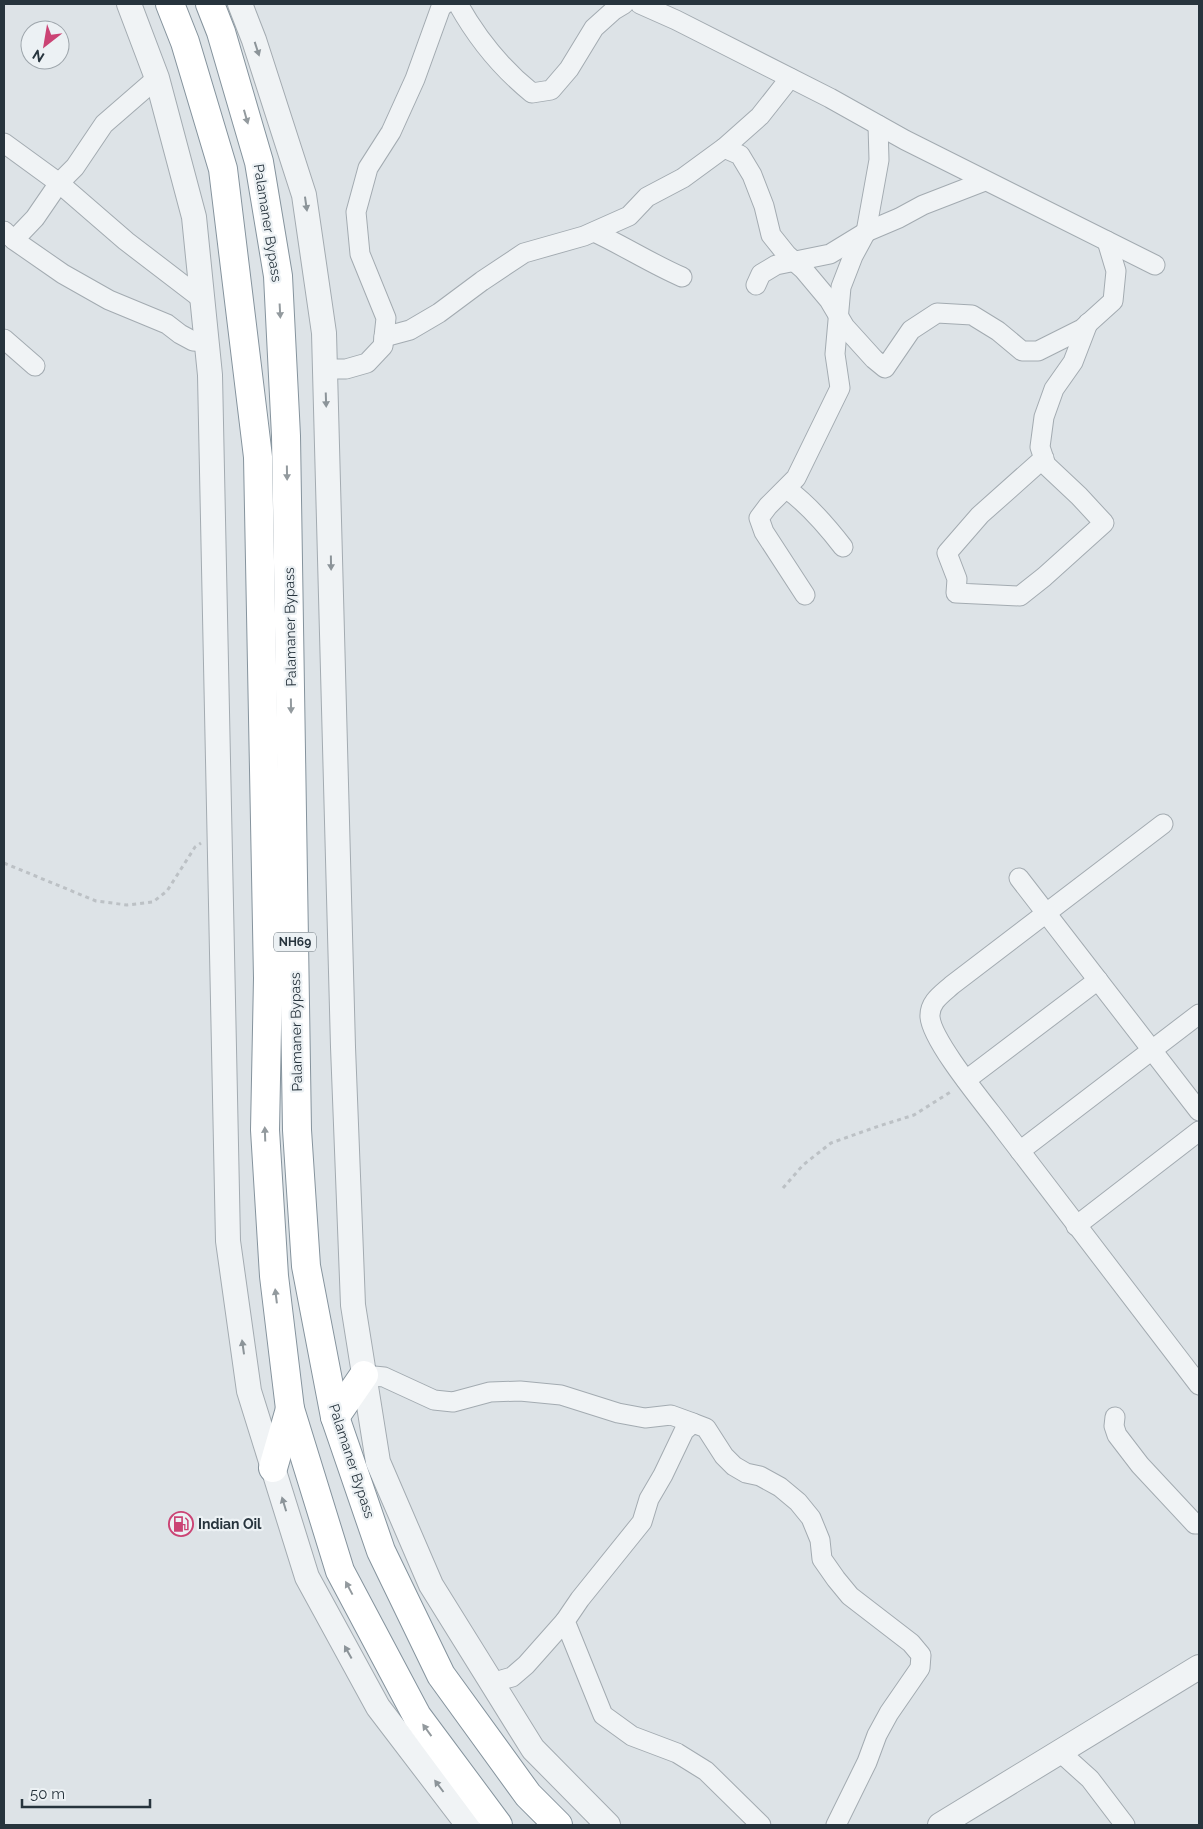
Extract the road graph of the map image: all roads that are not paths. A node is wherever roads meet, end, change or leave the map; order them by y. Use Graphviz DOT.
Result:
graph roads {
  1 [pos="129,4"];
  2 [pos="170,4"];
  3 [pos="210,4"];
  4 [pos="240,4"];
  5 [pos="445,4"];
  6 [pos="458,4"];
  7 [pos="640,4"];
  8 [pos="618,5"];
  9 [pos="157,78"];
  10 [pos="790,78"];
  11 [pos="878,125"];
  12 [pos="4,143"];
  13 [pos="724,148"];
  14 [pos="985,181"];
  15 [pos="59,183"];
  16 [pos="594,232"];
  17 [pos="866,232"];
  18 [pos="9,236"];
  19 [pos="1107,241"];
  20 [pos="794,262"];
  21 [pos="1154,265"];
  22 [pos="682,277"];
  23 [pos="756,285"];
  24 [pos="203,300"];
  25 [pos="838,316"];
  26 [pos="1088,323"];
  27 [pos="384,337"];
  28 [pos="4,339"];
  29 [pos="207,342"];
  30 [pos="35,366"];
  31 [pos="325,369"];
  32 [pos="1044,458"];
  33 [pos="786,489"];
  34 [pos="843,547"];
  35 [pos="805,595"];
  36 [pos="1163,824"];
  37 [pos="1019,878"];
  38 [pos="1046,913"];
  39 [pos="1098,980"];
  40 [pos="1199,1014"];
  41 [pos="1152,1050"];
  42 [pos="966,1080"];
  43 [pos="1199,1111"];
  44 [pos="1199,1131"];
  45 [pos="1020,1151"];
  46 [pos="1076,1226"];
  47 [pos="364,1375"];
  48 [pos="1199,1385"];
  49 [pos="290,1410"];
  50 [pos="335,1417"];
  51 [pos="1116,1417"];
  52 [pos="692,1423"];
  53 [pos="273,1468"];
  54 [pos="1199,1524"];
  55 [pos="565,1621"];
  56 [pos="1199,1667"];
  57 [pos="491,1683"];
  58 [pos="1060,1752"];
  59 [pos="468,1825"];
  60 [pos="498,1825"];
  61 [pos="558,1825"];
  62 [pos="608,1825"];
  63 [pos="761,1825"];
  64 [pos="836,1825"];
  65 [pos="940,1825"];
  66 [pos="1125,1825"];
  1 -- 9 [label="street"];
  49 -- 2 [label="highway, Palamaner Bypass / NH69, one-way"];
  3 -- 50 [label="highway, Palamaner Bypass / NH69, one-way"];
  4 -- 31 [label="street, one-way"];
  5 -- 27 [label="street"];
  6 -- 8 [label="street"];
  7 -- 10 [label="street"];
  9 -- 15 [label="street"];
  9 -- 24 [label="street"];
  10 -- 11 [label="street"];
  10 -- 13 [label="street"];
  11 -- 14 [label="street"];
  11 -- 17 [label="street"];
  12 -- 15 [label="street"];
  13 -- 16 [label="street"];
  13 -- 20 [label="street"];
  14 -- 17 [label="street"];
  14 -- 19 [label="street"];
  15 -- 18 [label="street"];
  15 -- 24 [label="street"];
  16 -- 22 [label="street"];
  16 -- 27 [label="street"];
  17 -- 20 [label="street"];
  17 -- 25 [label="street"];
  18 -- 29 [label="street"];
  19 -- 21 [label="street"];
  19 -- 26 [label="street"];
  20 -- 23 [label="street"];
  20 -- 25 [label="street"];
  24 -- 29 [label="street"];
  25 -- 26 [label="street"];
  25 -- 33 [label="street"];
  26 -- 32 [label="street"];
  27 -- 31 [label="street"];
  28 -- 30 [label="street"];
  53 -- 29 [label="street, one-way"];
  31 -- 47 [label="street, one-way"];
  32 -- 32 [label="street"];
  33 -- 34 [label="street"];
  33 -- 35 [label="street"];
  36 -- 38 [label="street"];
  37 -- 38 [label="street"];
  38 -- 39 [label="street"];
  38 -- 42 [label="street"];
  39 -- 41 [label="street"];
  39 -- 42 [label="street"];
  40 -- 41 [label="street"];
  41 -- 43 [label="street"];
  41 -- 45 [label="street"];
  42 -- 45 [label="street"];
  44 -- 46 [label="street"];
  45 -- 46 [label="street"];
  46 -- 48 [label="street"];
  47 -- 50 [label="highway"];
  47 -- 52 [label="street"];
  47 -- 57 [label="street"];
  49 -- 53 [label="highway"];
  60 -- 49 [label="highway, Palamaner Bypass / NH69, one-way"];
  50 -- 61 [label="highway, Palamaner Bypass / NH69"];
  51 -- 54 [label="street"];
  52 -- 55 [label="street"];
  52 -- 64 [label="street"];
  59 -- 53 [label="street, one-way"];
  55 -- 57 [label="street"];
  55 -- 63 [label="street"];
  56 -- 58 [label="street"];
  57 -- 62 [label="street"];
  58 -- 65 [label="street"];
  58 -- 66 [label="street"];
}
